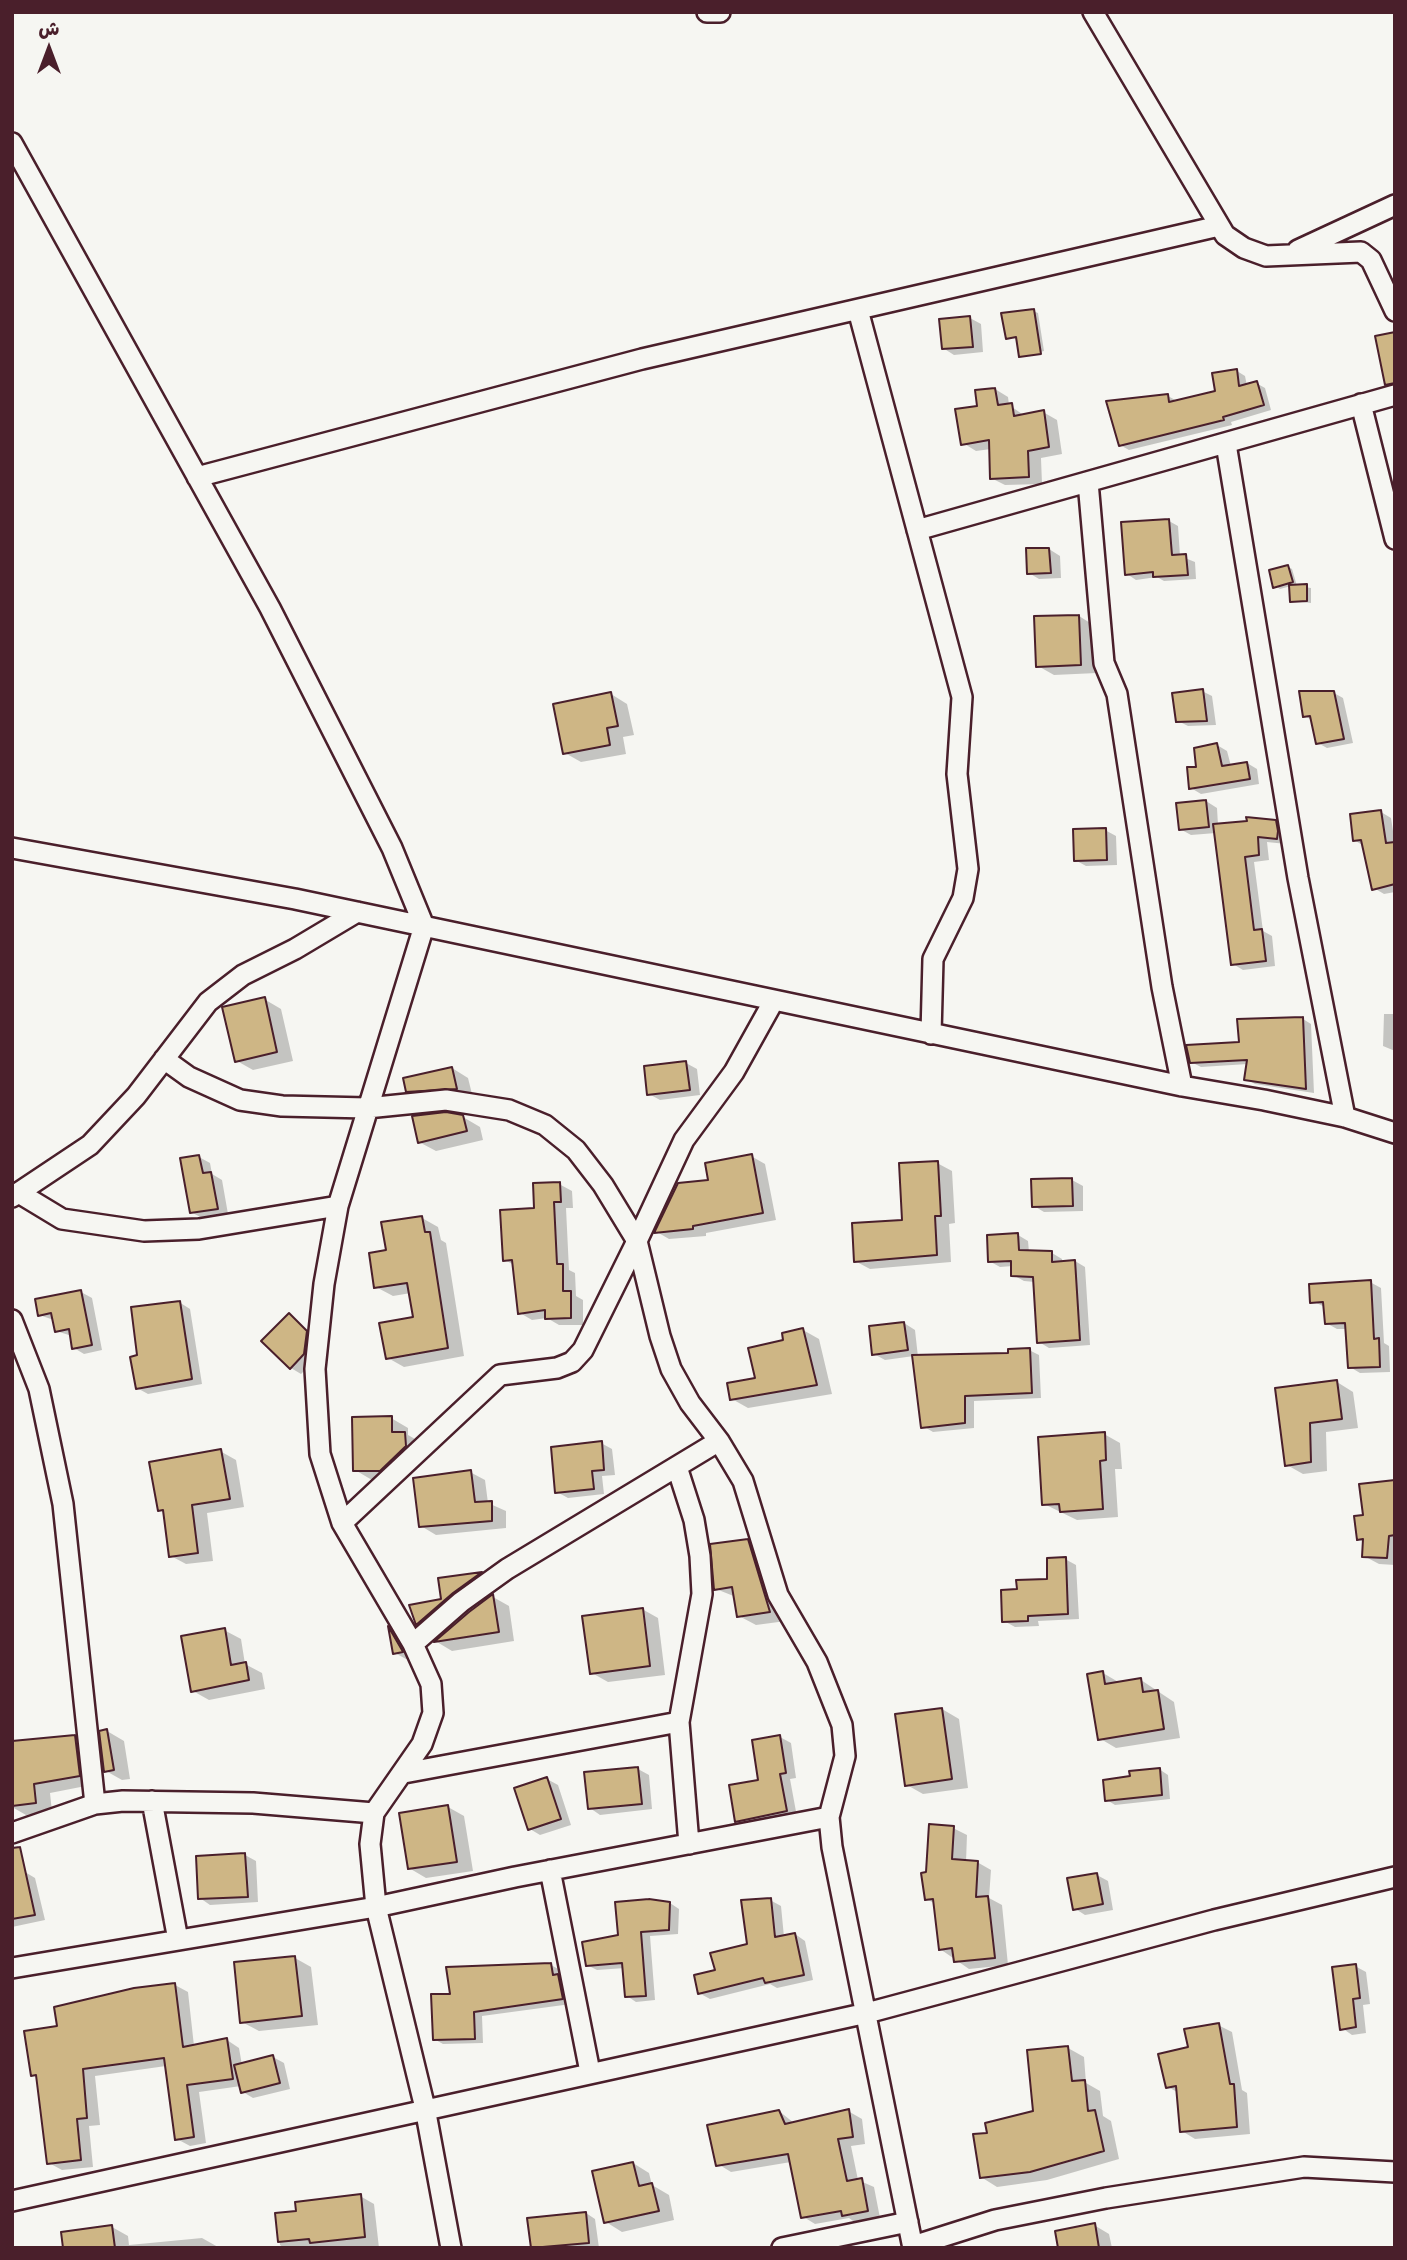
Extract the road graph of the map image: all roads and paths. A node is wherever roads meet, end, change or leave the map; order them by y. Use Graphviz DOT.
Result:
graph roads {
  1 [pos="707,12"];
  2 [pos="720,12"];
  3 [pos="1093,12"];
  4 [pos="12,143"];
  5 [pos="1395,205"];
  6 [pos="1219,226"];
  7 [pos="1284,256"];
  8 [pos="858,310"];
  9 [pos="1395,311"];
  10 [pos="1395,395"];
  11 [pos="1362,404"];
  12 [pos="1226,444"];
  13 [pos="197,477"];
  14 [pos="1088,482"];
  15 [pos="917,530"];
  16 [pos="1395,539"];
  17 [pos="12,848"];
  18 [pos="357,912"];
  19 [pos="424,926"];
  20 [pos="773,1002"];
  21 [pos="931,1034"];
  22 [pos="164,1059"];
  23 [pos="1182,1086"];
  24 [pos="367,1108"];
  25 [pos="1345,1118"];
  26 [pos="1395,1133"];
  27 [pos="15,1195"];
  28 [pos="338,1206"];
  29 [pos="637,1241"];
  30 [pos="12,1320"];
  31 [pos="719,1441"];
  32 [pos="677,1467"];
  33 [pos="342,1523"];
  34 [pos="413,1644"];
  35 [pos="679,1722"];
  36 [pos="404,1773"];
  37 [pos="152,1801"];
  38 [pos="95,1804"];
  39 [pos="374,1813"];
  40 [pos="830,1817"];
  41 [pos="12,1833"];
  42 [pos="689,1844"];
  43 [pos="550,1870"];
  44 [pos="1395,1877"];
  45 [pos="376,1907"];
  46 [pos="178,1940"];
  47 [pos="12,1968"];
  48 [pos="867,2013"];
  49 [pos="590,2072"];
  50 [pos="425,2108"];
  51 [pos="1395,2172"];
  52 [pos="12,2201"];
  53 [pos="908,2221"];
  54 [pos="913,2247"];
  55 [pos="451,2248"];
  56 [pos="782,2248"];
  1 -- 2 [label="street"];
  3 -- 6 [label="street"];
  4 -- 13 [label="street"];
  5 -- 7 [label="street"];
  6 -- 7 [label="street"];
  6 -- 8 [label="street"];
  7 -- 9 [label="street"];
  8 -- 13 [label="street"];
  8 -- 15 [label="street"];
  10 -- 11 [label="street"];
  11 -- 12 [label="street"];
  11 -- 16 [label="street"];
  12 -- 14 [label="street"];
  12 -- 25 [label="street"];
  13 -- 19 [label="street"];
  14 -- 15 [label="street"];
  14 -- 23 [label="street"];
  15 -- 21 [label="street"];
  17 -- 18 [label="street"];
  18 -- 19 [label="street"];
  18 -- 22 [label="street"];
  19 -- 20 [label="street"];
  19 -- 24 [label="street"];
  20 -- 21 [label="street"];
  20 -- 29 [label="street"];
  21 -- 23 [label="street"];
  22 -- 24 [label="street"];
  22 -- 27 [label="street"];
  23 -- 25 [label="street"];
  24 -- 28 [label="street"];
  24 -- 29 [label="street"];
  25 -- 26 [label="street"];
  27 -- 28 [label="street"];
  28 -- 33 [label="street"];
  29 -- 31 [label="street"];
  29 -- 33 [label="street"];
  30 -- 38 [label="street"];
  31 -- 32 [label="street"];
  31 -- 40 [label="street"];
  32 -- 34 [label="street"];
  32 -- 35 [label="street"];
  33 -- 34 [label="street"];
  34 -- 36 [label="street"];
  35 -- 36 [label="street"];
  35 -- 42 [label="street"];
  36 -- 39 [label="street"];
  37 -- 38 [label="street"];
  37 -- 39 [label="street"];
  37 -- 46 [label="street"];
  38 -- 41 [label="street"];
  39 -- 45 [label="street"];
  40 -- 42 [label="street"];
  40 -- 48 [label="street"];
  42 -- 43 [label="street"];
  43 -- 45 [label="street"];
  43 -- 49 [label="street"];
  44 -- 48 [label="street"];
  45 -- 46 [label="street"];
  45 -- 50 [label="street"];
  46 -- 47 [label="street"];
  48 -- 49 [label="street"];
  48 -- 53 [label="street"];
  49 -- 50 [label="street"];
  50 -- 52 [label="street"];
  50 -- 55 [label="street"];
  51 -- 54 [label="street"];
  53 -- 54 [label="street"];
  53 -- 56 [label="street"];
}
